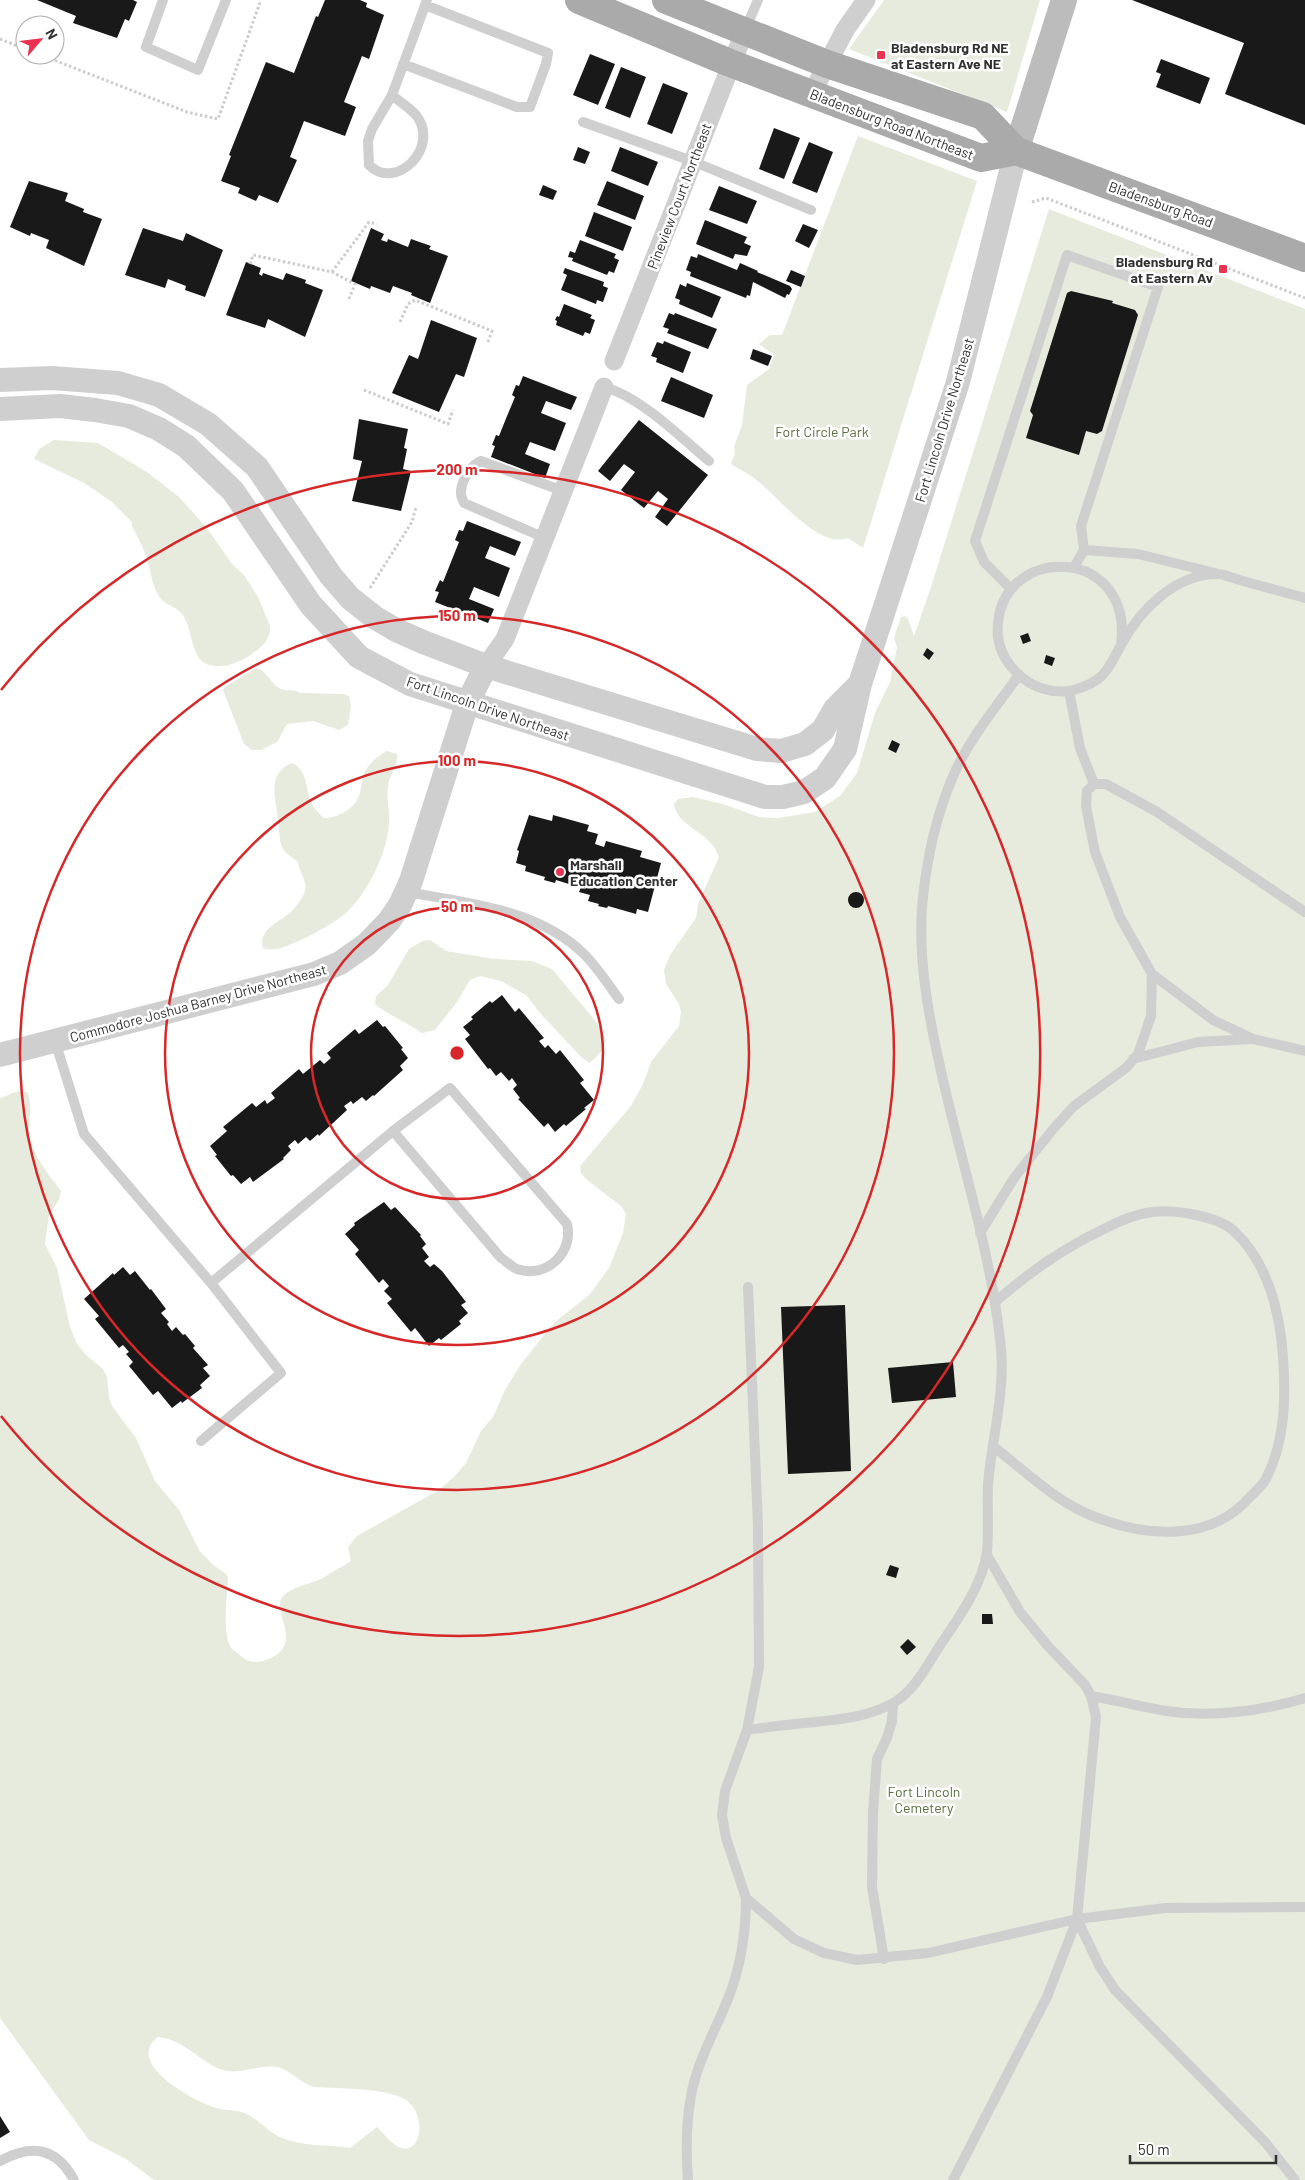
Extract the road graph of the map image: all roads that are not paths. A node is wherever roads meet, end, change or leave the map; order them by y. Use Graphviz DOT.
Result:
graph roads {
  1 [pos="163,0"];
  2 [pos="226,0"];
  3 [pos="579,0"];
  4 [pos="666,0"];
  5 [pos="758,0"];
  6 [pos="866,0"];
  7 [pos="1064,0"];
  8 [pos="426,2"];
  9 [pos="612,6"];
  10 [pos="744,30"];
  11 [pos="730,63"];
  12 [pos="403,64"];
  13 [pos="827,64"];
  14 [pos="812,93"];
  15 [pos="392,95"];
  16 [pos="583,122"];
  17 [pos="1016,151"];
  18 [pos="692,161"];
  19 [pos="811,210"];
  20 [pos="1305,258"];
  21 [pos="614,362"];
  22 [pos="0,380"];
  23 [pos="604,387"];
  24 [pos="0,409"];
  25 [pos="709,461"];
  26 [pos="563,492"];
  27 [pos="544,538"];
  28 [pos="1084,550"];
  29 [pos="1074,567"];
  30 [pos="1218,574"];
  31 [pos="1011,589"];
  32 [pos="1305,598"];
  33 [pos="1121,645"];
  34 [pos="486,666"];
  35 [pos="1019,675"];
  36 [pos="860,684"];
  37 [pos="1069,691"];
  38 [pos="467,704"];
  39 [pos="1094,784"];
  40 [pos="407,892"];
  41 [pos="1305,912"];
  42 [pos="1152,974"];
  43 [pos="619,999"];
  44 [pos="1253,1039"];
  45 [pos="55,1041"];
  46 [pos="1305,1051"];
  47 [pos="0,1055"];
  48 [pos="1133,1059"];
  49 [pos="393,1131"];
  50 [pos="980,1233"];
  51 [pos="211,1283"];
  52 [pos="748,1286"];
  53 [pos="995,1302"];
  54 [pos="201,1442"];
  55 [pos="994,1447"];
  56 [pos="986,1555"];
  57 [pos="1091,1696"];
  58 [pos="1305,1698"];
  59 [pos="893,1704"];
  60 [pos="747,1730"];
  61 [pos="746,1898"];
  62 [pos="1305,1907"];
  63 [pos="1077,1918"];
  64 [pos="884,1959"];
  65 [pos="0,2161"];
  66 [pos="74,2180"];
  67 [pos="688,2180"];
  68 [pos="953,2180"];
  69 [pos="1295,2180"];
  1 -- 2 [label="lane"];
  3 -- 9 [label="main road, Bladensburg Road Northeast"];
  4 -- 10 [label="main road"];
  5 -- 10 [label="lane"];
  6 -- 13 [label="street"];
  7 -- 17 [label="main road"];
  8 -- 12 [label="lane"];
  8 -- 12 [label="lane"];
  9 -- 11 [label="main road, Bladensburg Road Northeast"];
  10 -- 11 [label="street, Pineview Court Northeast"];
  10 -- 13 [label="main road"];
  11 -- 14 [label="main road, Bladensburg Road Northeast"];
  11 -- 18 [label="street, Pineview Court Northeast"];
  12 -- 15 [label="lane"];
  13 -- 14 [label="street"];
  13 -- 17 [label="main road"];
  14 -- 17 [label="main road, Bladensburg Road Northeast"];
  15 -- 15 [label="lane"];
  16 -- 18 [label="lane"];
  17 -- 20 [label="main road, Bladensburg Road"];
  17 -- 36 [label="street, Fort Lincoln Drive Northeast"];
  18 -- 19 [label="lane"];
  18 -- 21 [label="street, Pineview Court Northeast"];
  22 -- 34 [label="street, Fort Lincoln Drive Northeast"];
  23 -- 25 [label="lane"];
  23 -- 26 [label="street"];
  24 -- 38 [label="street, Fort Lincoln Drive Northeast"];
  26 -- 27 [label="street"];
  26 -- 27 [label="lane"];
  27 -- 34 [label="street"];
  28 -- 29 [label="lane"];
  28 -- 30 [label="lane"];
  28 -- 31 [label="lane"];
  29 -- 31 [label="lane"];
  29 -- 33 [label="lane"];
  30 -- 32 [label="lane"];
  30 -- 33 [label="lane"];
  31 -- 35 [label="lane"];
  33 -- 37 [label="lane"];
  34 -- 36 [label="street, Fort Lincoln Drive Northeast"];
  34 -- 38 [label="street"];
  35 -- 37 [label="lane"];
  35 -- 50 [label="lane"];
  36 -- 38 [label="street, Fort Lincoln Drive Northeast"];
  37 -- 39 [label="lane"];
  38 -- 40 [label="street, Commodore Joshua Barney Drive Northeast"];
  39 -- 41 [label="lane"];
  39 -- 42 [label="lane"];
  40 -- 43 [label="lane"];
  40 -- 45 [label="street, Commodore Joshua Barney Drive Northeast"];
  42 -- 44 [label="lane"];
  42 -- 48 [label="lane"];
  44 -- 46 [label="lane"];
  44 -- 48 [label="lane"];
  45 -- 47 [label="street, Commodore Joshua Barney Drive Northeast"];
  45 -- 51 [label="lane"];
  48 -- 50 [label="lane"];
  49 -- 49 [label="lane"];
  49 -- 51 [label="lane"];
  50 -- 53 [label="lane"];
  51 -- 54 [label="lane"];
  52 -- 60 [label="lane"];
  53 -- 55 [label="lane"];
  53 -- 55 [label="lane"];
  55 -- 56 [label="lane"];
  56 -- 57 [label="lane"];
  56 -- 59 [label="lane"];
  57 -- 58 [label="lane"];
  57 -- 63 [label="lane"];
  59 -- 60 [label="lane"];
  59 -- 64 [label="lane"];
  60 -- 61 [label="lane"];
  61 -- 64 [label="lane"];
  61 -- 67 [label="lane"];
  62 -- 63 [label="lane"];
  63 -- 64 [label="lane"];
  63 -- 68 [label="lane"];
  63 -- 69 [label="lane"];
  65 -- 66 [label="lane"];
}
